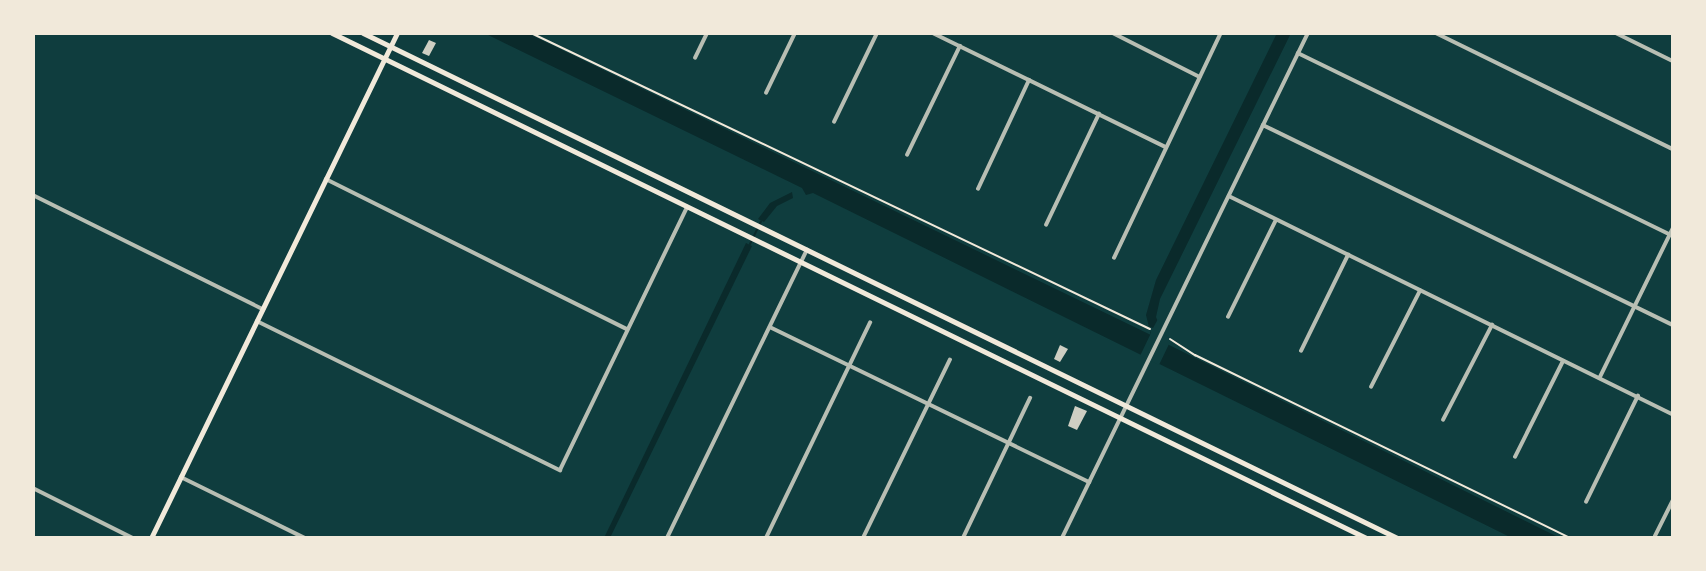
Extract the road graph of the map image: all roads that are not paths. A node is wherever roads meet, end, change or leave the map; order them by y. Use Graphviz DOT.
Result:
graph roads {
  1 [pos="332,33"];
  2 [pos="363,33"];
  3 [pos="397,33"];
  4 [pos="707,33"];
  5 [pos="795,33"];
  6 [pos="877,33"];
  7 [pos="933,33"];
  8 [pos="1113,33"];
  9 [pos="1221,33"];
  10 [pos="1308,33"];
  11 [pos="1436,33"];
  12 [pos="1616,33"];
  13 [pos="960,46"];
  14 [pos="390,47"];
  15 [pos="1298,53"];
  16 [pos="695,58"];
  17 [pos="384,59"];
  18 [pos="1673,61"];
  19 [pos="1200,77"];
  20 [pos="1030,80"];
  21 [pos="766,93"];
  22 [pos="1099,114"];
  23 [pos="834,122"];
  24 [pos="1263,125"];
  25 [pos="1166,147"];
  26 [pos="1673,149"];
  27 [pos="907,155"];
  28 [pos="326,179"];
  29 [pos="978,189"];
  30 [pos="33,195"];
  31 [pos="693,195"];
  32 [pos="1229,196"];
  33 [pos="687,207"];
  34 [pos="1276,220"];
  35 [pos="1046,225"];
  36 [pos="1673,228"];
  37 [pos="1671,236"];
  38 [pos="807,250"];
  39 [pos="1348,255"];
  40 [pos="1114,258"];
  41 [pos="801,262"];
  42 [pos="1420,291"];
  43 [pos="1634,306"];
  44 [pos="263,309"];
  45 [pos="1228,317"];
  46 [pos="257,321"];
  47 [pos="870,323"];
  48 [pos="1492,325"];
  49 [pos="1673,325"];
  50 [pos="770,327"];
  51 [pos="627,329"];
  52 [pos="1301,351"];
  53 [pos="950,360"];
  54 [pos="1563,360"];
  55 [pos="850,365"];
  56 [pos="1600,378"];
  57 [pos="1371,387"];
  58 [pos="1638,396"];
  59 [pos="1030,398"];
  60 [pos="928,404"];
  61 [pos="1126,407"];
  62 [pos="1673,414"];
  63 [pos="1120,419"];
  64 [pos="1443,420"];
  65 [pos="1009,443"];
  66 [pos="1221,452"];
  67 [pos="1515,457"];
  68 [pos="1215,464"];
  69 [pos="181,477"];
  70 [pos="1089,482"];
  71 [pos="33,488"];
  72 [pos="1673,500"];
  73 [pos="1586,502"];
  74 [pos="1360,520"];
  75 [pos="1354,532"];
  76 [pos="1655,536"];
  77 [pos="133,538"];
  78 [pos="151,538"];
  79 [pos="305,538"];
  80 [pos="667,538"];
  81 [pos="766,538"];
  82 [pos="863,538"];
  83 [pos="962,538"];
  84 [pos="1062,538"];
  85 [pos="1366,538"];
  86 [pos="1397,538"];
  1 -- 17 [label="main road"];
  2 -- 14 [label="main road"];
  3 -- 14 [label="main road"];
  4 -- 16 [label="street"];
  5 -- 21 [label="street"];
  6 -- 23 [label="street"];
  7 -- 13 [label="street"];
  8 -- 19 [label="street"];
  9 -- 19 [label="street"];
  10 -- 15 [label="street"];
  11 -- 26 [label="street"];
  12 -- 18 [label="street"];
  13 -- 20 [label="street"];
  13 -- 27 [label="street"];
  14 -- 17 [label="main road"];
  14 -- 31 [label="main road"];
  15 -- 24 [label="street"];
  15 -- 37 [label="street"];
  17 -- 28 [label="main road"];
  17 -- 33 [label="main road"];
  19 -- 25 [label="street"];
  20 -- 22 [label="street"];
  20 -- 29 [label="street"];
  22 -- 25 [label="street"];
  22 -- 35 [label="street"];
  24 -- 32 [label="street"];
  24 -- 43 [label="street"];
  25 -- 40 [label="street"];
  28 -- 44 [label="main road"];
  28 -- 51 [label="street"];
  30 -- 44 [label="street"];
  31 -- 33 [label="main road"];
  31 -- 38 [label="main road"];
  32 -- 34 [label="street"];
  32 -- 61 [label="street"];
  33 -- 41 [label="main road"];
  33 -- 51 [label="street"];
  34 -- 39 [label="street"];
  34 -- 45 [label="street"];
  36 -- 37 [label="street"];
  37 -- 43 [label="street"];
  38 -- 41 [label="street"];
  38 -- 61 [label="main road"];
  39 -- 42 [label="street"];
  39 -- 52 [label="street"];
  41 -- 50 [label="street"];
  41 -- 63 [label="main road"];
  42 -- 48 [label="street"];
  42 -- 57 [label="street"];
  43 -- 49 [label="street"];
  43 -- 56 [label="street"];
  44 -- 46 [label="main road"];
  46 -- 51 [label="street"];
  46 -- 69 [label="main road"];
  47 -- 55 [label="street"];
  48 -- 54 [label="street"];
  48 -- 64 [label="street"];
  50 -- 55 [label="street"];
  50 -- 80 [label="street"];
  53 -- 60 [label="street"];
  54 -- 56 [label="street"];
  54 -- 67 [label="street"];
  55 -- 60 [label="street"];
  55 -- 81 [label="street"];
  56 -- 58 [label="street"];
  58 -- 62 [label="street"];
  58 -- 73 [label="street"];
  59 -- 65 [label="street"];
  60 -- 65 [label="street"];
  60 -- 82 [label="street"];
  61 -- 63 [label="street"];
  61 -- 66 [label="main road"];
  63 -- 68 [label="main road"];
  63 -- 70 [label="street"];
  65 -- 70 [label="street"];
  65 -- 83 [label="street"];
  66 -- 68 [label="main road"];
  66 -- 74 [label="main road"];
  68 -- 75 [label="main road"];
  69 -- 78 [label="main road"];
  69 -- 79 [label="street"];
  70 -- 84 [label="street"];
  71 -- 77 [label="street"];
  72 -- 76 [label="street"];
  74 -- 75 [label="main road"];
  74 -- 86 [label="main road"];
  75 -- 85 [label="main road"];
}
